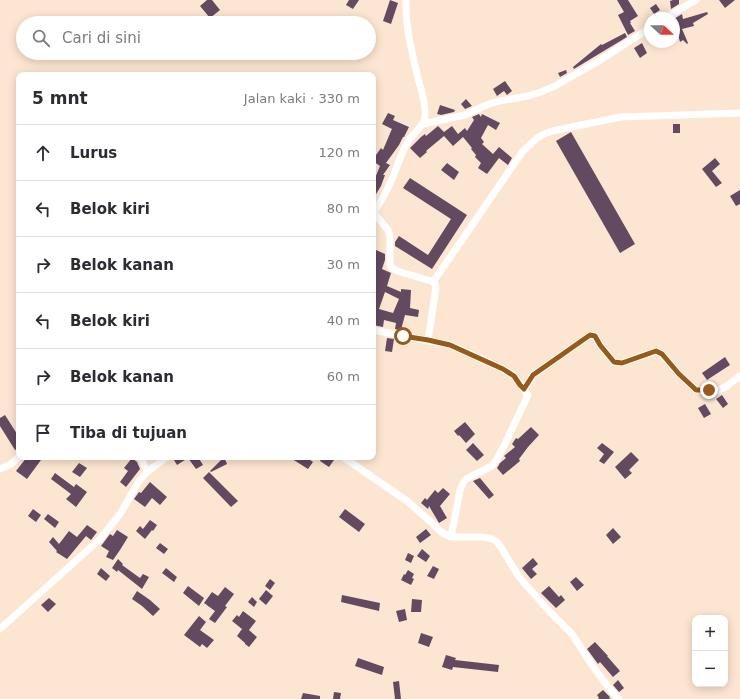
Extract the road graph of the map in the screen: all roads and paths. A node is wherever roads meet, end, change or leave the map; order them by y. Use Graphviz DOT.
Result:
graph roads {
  1 [pos="406,0"];
  2 [pos="696,0"];
  3 [pos="675,12"];
  4 [pos="644,32"];
  5 [pos="740,113"];
  6 [pos="422,124"];
  7 [pos="376,207"];
  8 [pos="376,213"];
  9 [pos="434,282"];
  10 [pos="376,331"];
  11 [pos="428,340"];
  12 [pos="740,376"];
  13 [pos="524,389"];
  14 [pos="16,460"];
  15 [pos="142,460"];
  16 [pos="162,460"];
  17 [pos="347,460"];
  18 [pos="0,469"];
  19 [pos="147,472"];
  20 [pos="452,537"];
  21 [pos="0,629"];
  22 [pos="619,699"];
  1 -- 6 [label="street"];
  2 -- 3 [label="street"];
  4 -- 6 [label="street"];
  5 -- 9 [label="street"];
  6 -- 7 [label="street"];
  8 -- 9 [label="street"];
  9 -- 11 [label="street"];
  10 -- 11 [label="street"];
  11 -- 13 [label="street"];
  12 -- 13 [label="street"];
  13 -- 20 [label="street"];
  14 -- 18 [label="street"];
  15 -- 19 [label="street"];
  16 -- 19 [label="street"];
  17 -- 20 [label="street"];
  19 -- 21 [label="street"];
  20 -- 22 [label="street"];
}
